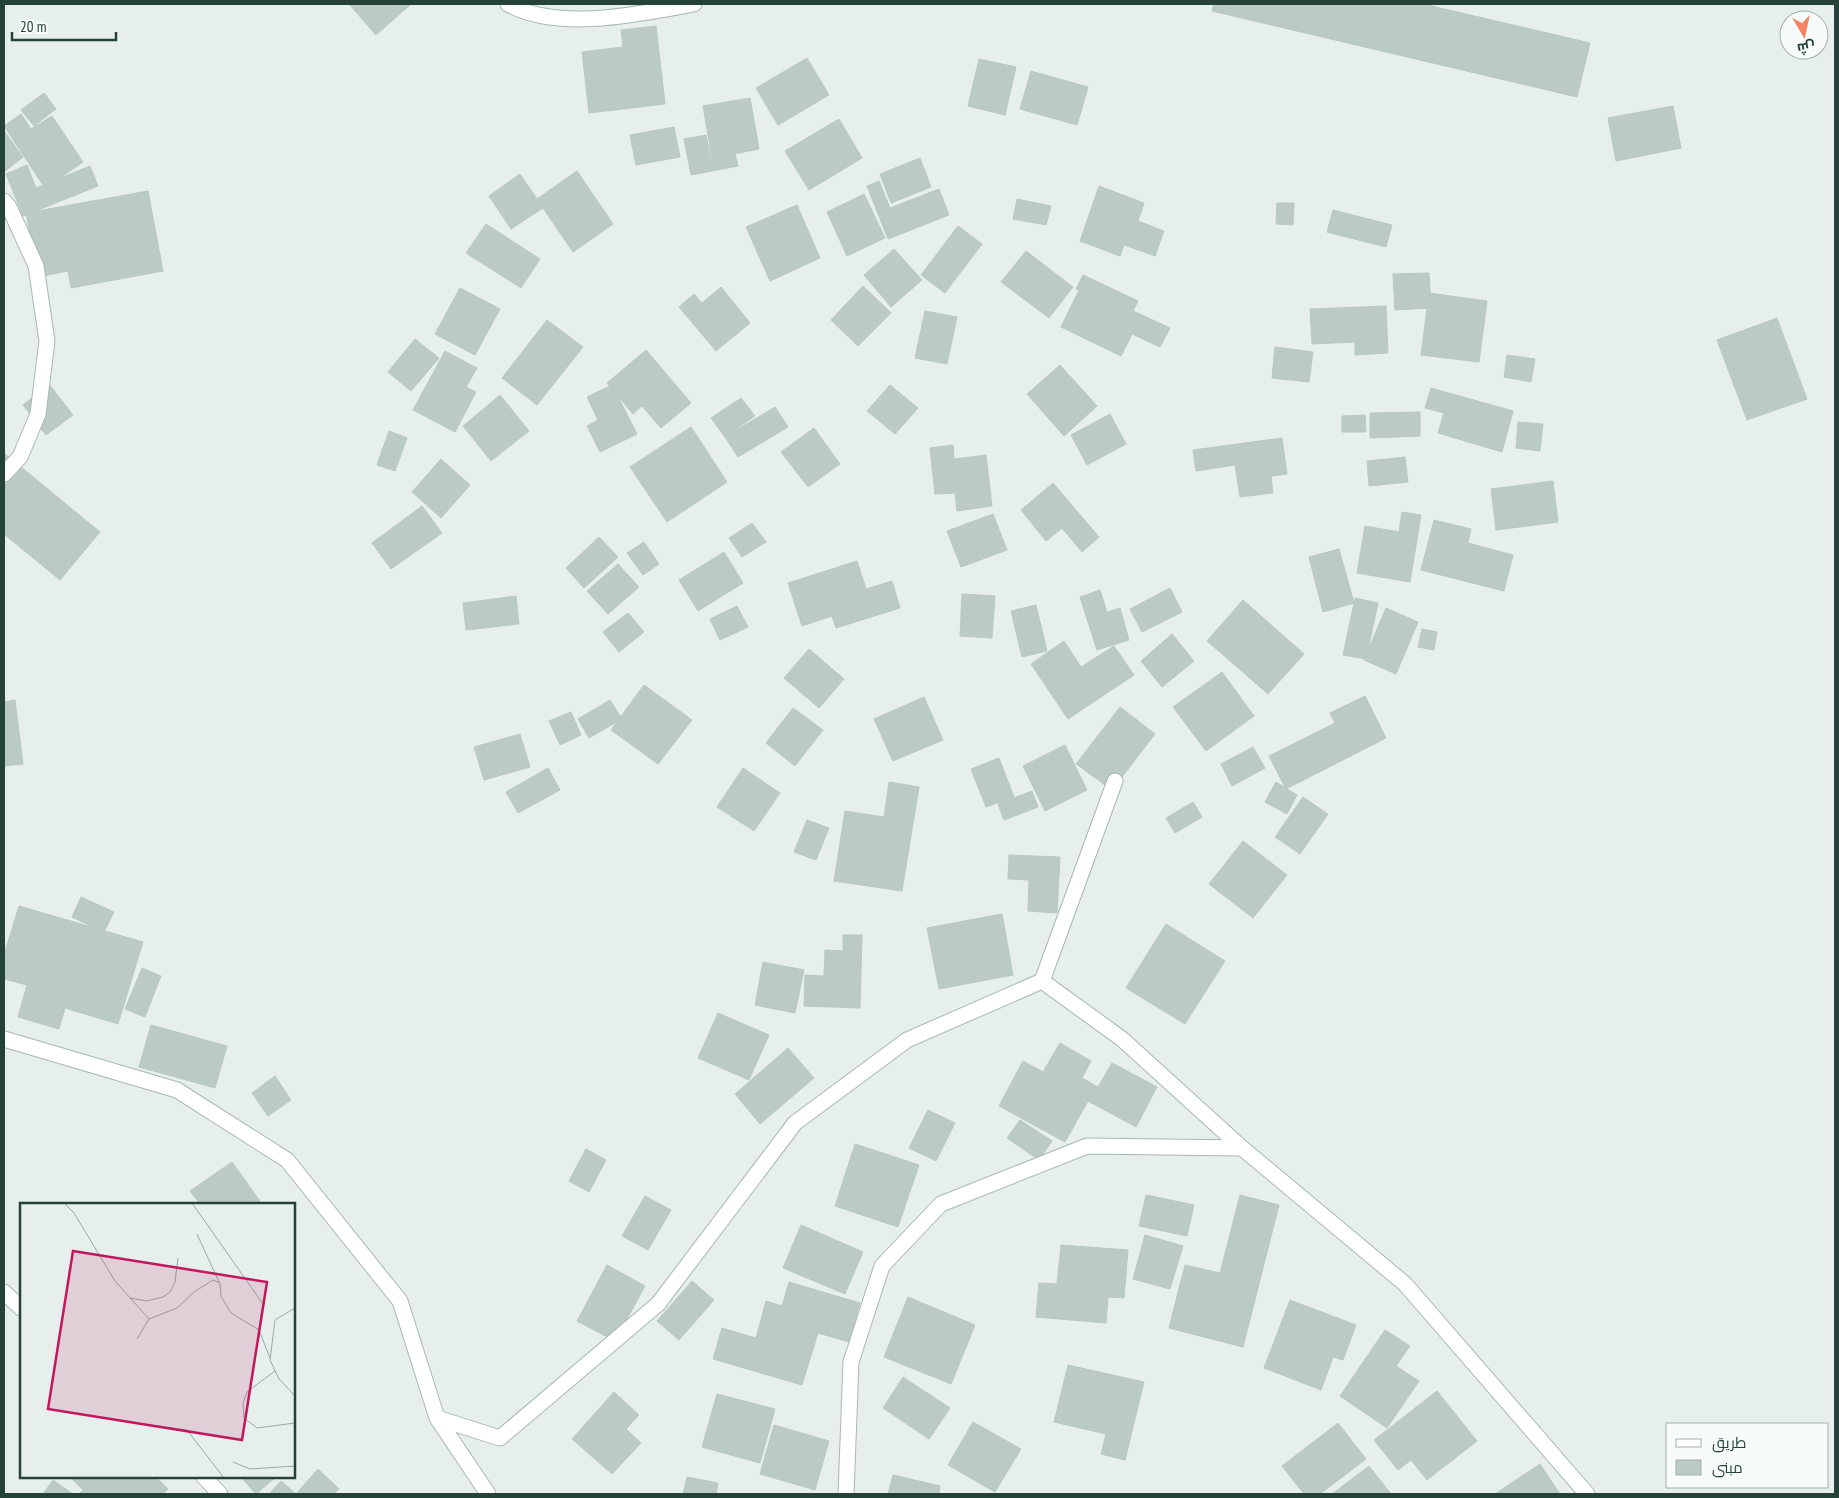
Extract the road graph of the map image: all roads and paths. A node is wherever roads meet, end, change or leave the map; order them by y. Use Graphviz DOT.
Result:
graph roads {
  1 [pos="508,4"];
  2 [pos="694,4"];
  3 [pos="4,201"];
  4 [pos="4,474"];
  5 [pos="1115,781"];
  6 [pos="1042,981"];
  7 [pos="4,1040"];
  8 [pos="1242,1148"];
  9 [pos="4,1292"];
  10 [pos="20,1307"];
  11 [pos="437,1418"];
  12 [pos="205,1478"];
  13 [pos="220,1494"];
  14 [pos="488,1494"];
  15 [pos="846,1494"];
  16 [pos="1586,1494"];
  1 -- 2 [label="street"];
  3 -- 4 [label="street"];
  5 -- 6 [label="street"];
  6 -- 8 [label="street"];
  6 -- 11 [label="street"];
  7 -- 11 [label="street"];
  8 -- 15 [label="street"];
  8 -- 16 [label="street"];
  9 -- 10 [label="street"];
  11 -- 14 [label="street"];
  12 -- 13 [label="street"];
}
